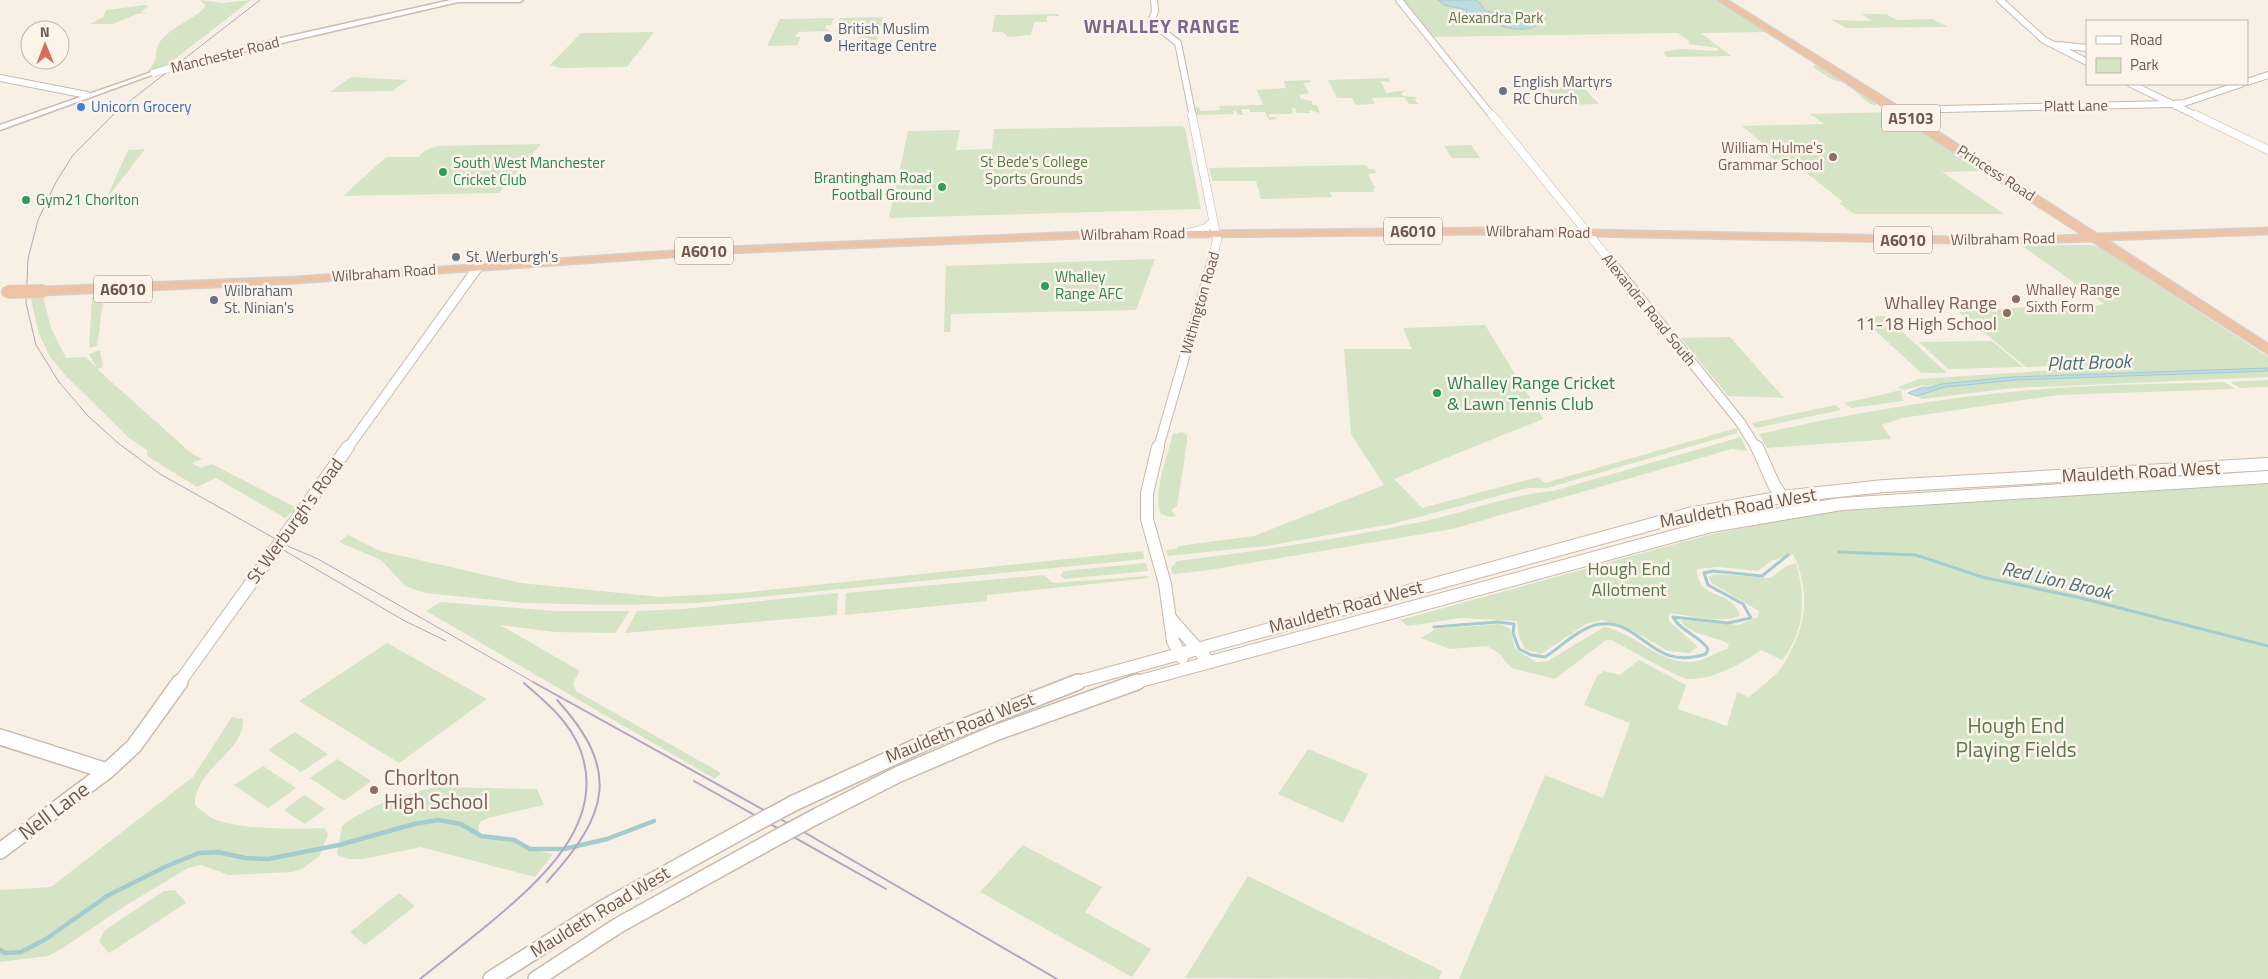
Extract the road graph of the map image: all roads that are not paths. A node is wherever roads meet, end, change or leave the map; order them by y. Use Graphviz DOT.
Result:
graph roads {
  1 [pos="457,0"];
  2 [pos="520,0"];
  3 [pos="1154,0"];
  4 [pos="1399,0"];
  5 [pos="1722,0"];
  6 [pos="1728,0"];
  7 [pos="2000,0"];
  8 [pos="468,2"];
  9 [pos="445,3"];
  10 [pos="2051,44"];
  11 [pos="2086,48"];
  12 [pos="2086,62"];
  13 [pos="2252,72"];
  14 [pos="2268,74"];
  15 [pos="0,78"];
  16 [pos="2248,82"];
  17 [pos="2133,85"];
  18 [pos="2238,85"];
  19 [pos="88,95"];
  20 [pos="2174,104"];
  21 [pos="1903,110"];
  22 [pos="0,128"];
  23 [pos="2268,150"];
  24 [pos="1214,227"];
  25 [pos="2268,231"];
  26 [pos="1587,233"];
  27 [pos="2268,235"];
  28 [pos="2103,239"];
  29 [pos="478,266"];
  30 [pos="3,292"];
  31 [pos="2268,340"];
  32 [pos="2268,350"];
  33 [pos="2268,464"];
  34 [pos="2268,477"];
  35 [pos="1782,497"];
  36 [pos="1793,510"];
  37 [pos="296,520"];
  38 [pos="1170,618"];
  39 [pos="1197,648"];
  40 [pos="1178,653"];
  41 [pos="1209,662"];
  42 [pos="1189,667"];
  43 [pos="0,737"];
  44 [pos="107,772"];
  45 [pos="0,851"];
  46 [pos="491,979"];
  47 [pos="536,979"];
  1 -- 8 [label="main road"];
  1 -- 9 [label="main road, Manchester Road"];
  2 -- 8 [label="main road"];
  3 -- 24 [label="street, Withington Road"];
  4 -- 26 [label="street, Alexandra Road South"];
  5 -- 21 [label="highway, Princess Road / A5103"];
  6 -- 21 [label="highway, Princess Road / A5103"];
  7 -- 10 [label="street"];
  8 -- 9 [label="main road"];
  9 -- 19 [label="main road, Manchester Road, bridge"];
  10 -- 11 [label="street"];
  10 -- 12 [label="street"];
  13 -- 14 [label="street"];
  14 -- 16 [label="street"];
  15 -- 19 [label="street"];
  17 -- 20 [label="street"];
  18 -- 20 [label="street, Platt Lane"];
  19 -- 22 [label="main road, Manchester Road"];
  20 -- 21 [label="street, Platt Lane"];
  20 -- 23 [label="street"];
  21 -- 28 [label="highway, Princess Road / A5103"];
  21 -- 28 [label="highway, Princess Road / A5103"];
  24 -- 26 [label="highway, Wilbraham Road / A6010"];
  24 -- 29 [label="highway, Wilbraham Road / A6010"];
  24 -- 38 [label="street, Withington Road"];
  25 -- 28 [label="highway, A6010"];
  26 -- 28 [label="highway, Wilbraham Road / A6010"];
  26 -- 35 [label="street, Alexandra Road South"];
  27 -- 28 [label="highway, A6010"];
  28 -- 31 [label="highway, Princess Road / A5103"];
  28 -- 32 [label="highway, Princess Road / A5103"];
  29 -- 30 [label="highway, Wilbraham Road / A6010, bridge"];
  29 -- 37 [label="street, St Werburgh's Road"];
  33 -- 35 [label="street, Mauldeth Road West"];
  34 -- 36 [label="street, Mauldeth Road West"];
  35 -- 36 [label="street, Alexandra Road South"];
  35 -- 39 [label="street, Mauldeth Road West"];
  36 -- 41 [label="street, Mauldeth Road West"];
  37 -- 44 [label="street, St Werburgh's Road, bridge"];
  38 -- 39 [label="street"];
  38 -- 40 [label="street, Withington Road"];
  39 -- 40 [label="street, Mauldeth Road West"];
  39 -- 41 [label="street"];
  40 -- 42 [label="street, Withington Road"];
  40 -- 46 [label="street, Mauldeth Road West, bridge"];
  41 -- 42 [label="street, Mauldeth Road West"];
  42 -- 47 [label="street, Mauldeth Road West, bridge"];
  43 -- 44 [label="street"];
  44 -- 45 [label="street, Nell Lane"];
}
